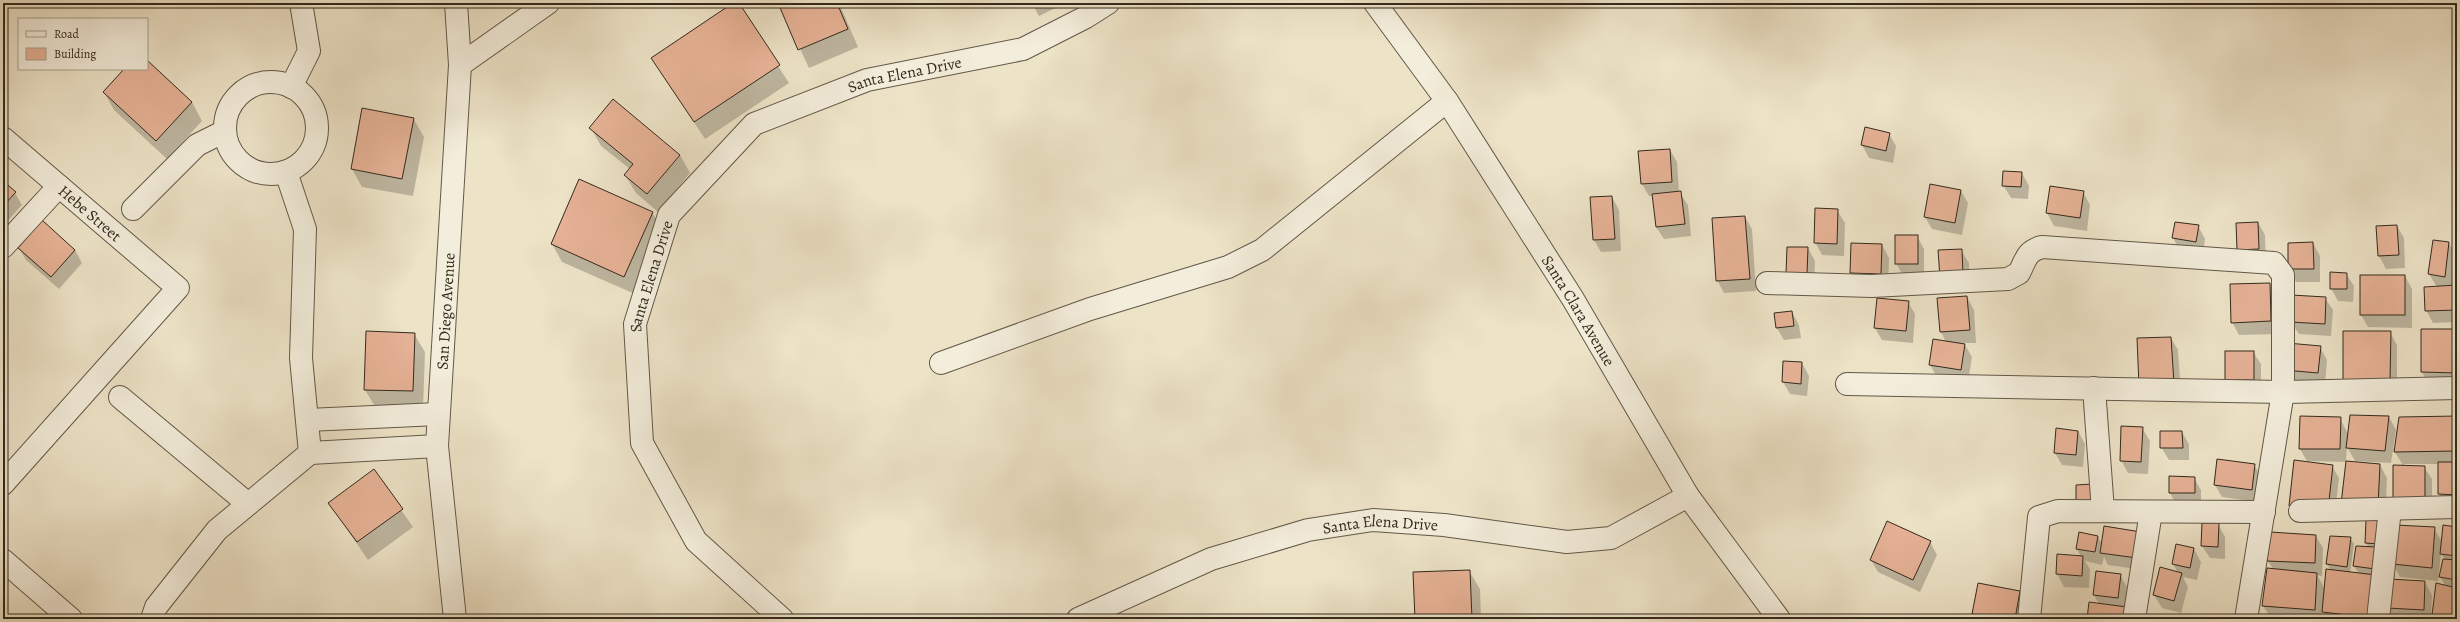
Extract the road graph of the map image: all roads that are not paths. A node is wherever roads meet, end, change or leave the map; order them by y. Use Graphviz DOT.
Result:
graph roads {
  1 [pos="301,3"];
  2 [pos="456,3"];
  3 [pos="548,3"];
  4 [pos="1108,3"];
  5 [pos="1375,3"];
  6 [pos="460,65"];
  7 [pos="291,87"];
  8 [pos="1447,101"];
  9 [pos="225,132"];
  10 [pos="3,138"];
  11 [pos="286,172"];
  12 [pos="59,186"];
  13 [pos="133,209"];
  14 [pos="3,247"];
  15 [pos="1767,283"];
  16 [pos="941,364"];
  17 [pos="1847,384"];
  18 [pos="2094,388"];
  19 [pos="2457,388"];
  20 [pos="2283,392"];
  21 [pos="120,397"];
  22 [pos="438,414"];
  23 [pos="308,420"];
  24 [pos="437,446"];
  25 [pos="310,453"];
  26 [pos="3,484"];
  27 [pos="1688,496"];
  28 [pos="248,504"];
  29 [pos="2457,507"];
  30 [pos="2390,509"];
  31 [pos="2103,511"];
  32 [pos="2151,512"];
  33 [pos="2264,512"];
  34 [pos="2300,512"];
  35 [pos="3,560"];
  36 [pos="71,619"];
  37 [pos="152,619"];
  38 [pos="455,619"];
  39 [pos="782,619"];
  40 [pos="1078,619"];
  41 [pos="1779,619"];
  42 [pos="2029,619"];
  43 [pos="2134,619"];
  44 [pos="2246,619"];
  45 [pos="2378,619"];
  1 -- 7 [label="street"];
  2 -- 6 [label="street, San Diego Avenue"];
  3 -- 6 [label="street"];
  4 -- 39 [label="street, Santa Elena Drive"];
  5 -- 8 [label="street, Santa Clara Avenue"];
  6 -- 22 [label="street, San Diego Avenue"];
  7 -- 9 [label="street"];
  7 -- 11 [label="street"];
  8 -- 16 [label="street"];
  8 -- 27 [label="street, Santa Clara Avenue"];
  9 -- 11 [label="street"];
  9 -- 13 [label="street"];
  10 -- 12 [label="street, Hebe Street"];
  11 -- 23 [label="street"];
  12 -- 14 [label="street"];
  12 -- 26 [label="street, Hebe Street"];
  15 -- 20 [label="street"];
  17 -- 18 [label="street"];
  18 -- 20 [label="street"];
  18 -- 31 [label="street"];
  19 -- 20 [label="street"];
  20 -- 33 [label="street"];
  21 -- 28 [label="street"];
  22 -- 23 [label="street"];
  22 -- 24 [label="street, San Diego Avenue"];
  23 -- 25 [label="street"];
  24 -- 25 [label="street"];
  24 -- 38 [label="street, San Diego Avenue"];
  25 -- 28 [label="street"];
  27 -- 40 [label="street, Santa Elena Drive"];
  27 -- 41 [label="street, Santa Clara Avenue"];
  28 -- 37 [label="street"];
  29 -- 30 [label="street"];
  30 -- 34 [label="street"];
  30 -- 45 [label="street"];
  31 -- 32 [label="street"];
  31 -- 42 [label="street"];
  32 -- 33 [label="street"];
  32 -- 43 [label="street"];
  33 -- 44 [label="street"];
  35 -- 36 [label="street"];
}
